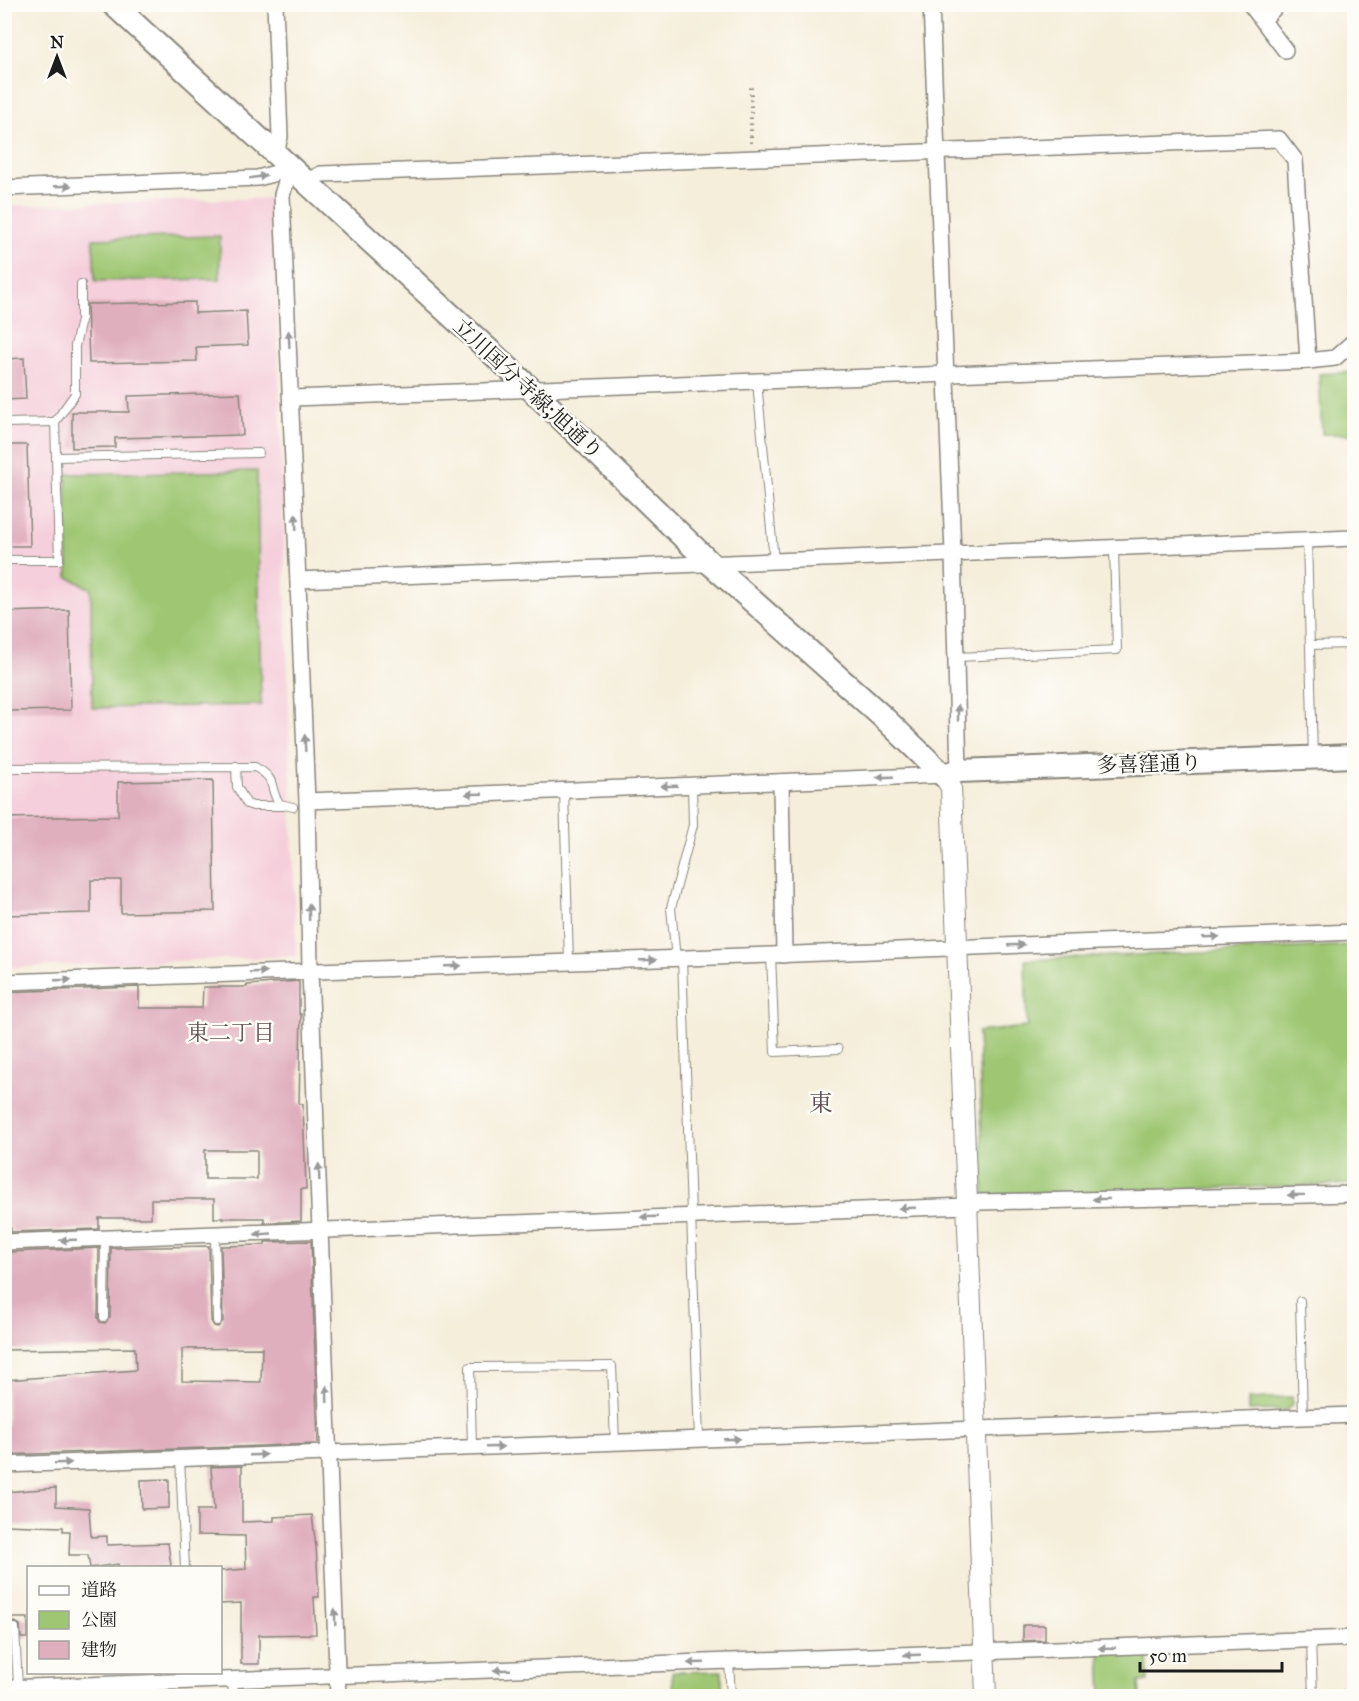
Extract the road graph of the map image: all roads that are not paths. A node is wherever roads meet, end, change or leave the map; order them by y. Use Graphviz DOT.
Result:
graph roads {
  1 [pos="113,4"];
  2 [pos="275,4"];
  3 [pos="931,4"];
  4 [pos="1250,4"];
  5 [pos="1278,4"];
  6 [pos="1263,20"];
  7 [pos="1285,50"];
  8 [pos="938,152"];
  9 [pos="290,169"];
  10 [pos="4,188"];
  11 [pos="81,284"];
  12 [pos="1354,342"];
  13 [pos="1308,361"];
  14 [pos="945,375"];
  15 [pos="757,382"];
  16 [pos="532,390"];
  17 [pos="292,398"];
  18 [pos="56,422"];
  19 [pos="4,423"];
  20 [pos="259,453"];
  21 [pos="57,457"];
  22 [pos="1354,538"];
  23 [pos="1306,540"];
  24 [pos="1114,548"];
  25 [pos="953,553"];
  26 [pos="4,560"];
  27 [pos="774,561"];
  28 [pos="711,564"];
  29 [pos="298,580"];
  30 [pos="1354,644"];
  31 [pos="1310,645"];
  32 [pos="957,657"];
  33 [pos="1354,756"];
  34 [pos="1313,758"];
  35 [pos="236,766"];
  36 [pos="4,768"];
  37 [pos="951,773"];
  38 [pos="780,782"];
  39 [pos="692,785"];
  40 [pos="564,791"];
  41 [pos="300,804"];
  42 [pos="283,806"];
  43 [pos="1354,932"];
  44 [pos="958,947"];
  45 [pos="778,955"];
  46 [pos="679,958"];
  47 [pos="569,962"];
  48 [pos="310,970"];
  49 [pos="4,982"];
  50 [pos="838,1049"];
  51 [pos="1354,1194"];
  52 [pos="967,1206"];
  53 [pos="692,1215"];
  54 [pos="321,1231"];
  55 [pos="215,1236"];
  56 [pos="105,1238"];
  57 [pos="4,1242"];
  58 [pos="1300,1301"];
  59 [pos="104,1317"];
  60 [pos="217,1321"];
  61 [pos="1354,1415"];
  62 [pos="1303,1417"];
  63 [pos="975,1430"];
  64 [pos="699,1441"];
  65 [pos="615,1443"];
  66 [pos="472,1448"];
  67 [pos="330,1453"];
  68 [pos="180,1458"];
  69 [pos="4,1465"];
  70 [pos="184,1566"];
  71 [pos="15,1628"];
  72 [pos="1354,1638"];
  73 [pos="1311,1640"];
  74 [pos="984,1653"];
  75 [pos="729,1662"];
  76 [pos="337,1676"];
  77 [pos="189,1677"];
  78 [pos="232,1680"];
  79 [pos="11,1687"];
  80 [pos="233,1696"];
  81 [pos="338,1696"];
  82 [pos="731,1696"];
  83 [pos="986,1696"];
  84 [pos="1313,1696"];
  1 -- 9 [label="main road, 立川国分寺線;旭通り"];
  2 -- 9 [label="street"];
  3 -- 8 [label="street"];
  4 -- 6 [label="street"];
  5 -- 6 [label="street"];
  6 -- 7 [label="street"];
  8 -- 9 [label="street"];
  8 -- 13 [label="street"];
  8 -- 14 [label="street"];
  10 -- 9 [label="street, one-way"];
  9 -- 16 [label="main road, 立川国分寺線;旭通り"];
  17 -- 9 [label="street, one-way"];
  11 -- 18 [label="lane"];
  12 -- 13 [label="street"];
  13 -- 14 [label="street"];
  14 -- 15 [label="street"];
  14 -- 25 [label="street"];
  15 -- 16 [label="street"];
  15 -- 27 [label="lane"];
  16 -- 17 [label="street"];
  16 -- 28 [label="main road, 立川国分寺線;旭通り"];
  29 -- 17 [label="street, one-way"];
  18 -- 19 [label="lane"];
  18 -- 21 [label="lane"];
  20 -- 21 [label="lane"];
  21 -- 26 [label="lane"];
  22 -- 23 [label="street"];
  23 -- 24 [label="street"];
  23 -- 31 [label="lane"];
  24 -- 25 [label="street"];
  24 -- 32 [label="lane"];
  25 -- 27 [label="street"];
  25 -- 32 [label="street"];
  27 -- 28 [label="street"];
  28 -- 29 [label="street"];
  28 -- 37 [label="main road, 立川国分寺線;旭通り"];
  41 -- 29 [label="street, one-way"];
  30 -- 31 [label="lane"];
  31 -- 34 [label="lane"];
  37 -- 32 [label="street, one-way"];
  33 -- 34 [label="main road, 多喜窪通り"];
  34 -- 37 [label="main road, 多喜窪通り"];
  35 -- 36 [label="lane"];
  35 -- 42 [label="lane"];
  35 -- 42 [label="lane"];
  37 -- 38 [label="street, one-way"];
  37 -- 44 [label="street"];
  38 -- 39 [label="street"];
  38 -- 45 [label="street"];
  39 -- 40 [label="street, one-way"];
  39 -- 46 [label="lane"];
  40 -- 41 [label="street, one-way"];
  40 -- 47 [label="lane"];
  41 -- 42 [label="lane"];
  48 -- 41 [label="street, one-way"];
  44 -- 43 [label="street, one-way"];
  44 -- 45 [label="street"];
  44 -- 52 [label="street"];
  45 -- 46 [label="street"];
  45 -- 50 [label="lane"];
  47 -- 46 [label="street, one-way"];
  46 -- 53 [label="lane"];
  48 -- 47 [label="street, one-way"];
  49 -- 48 [label="street, one-way"];
  54 -- 48 [label="street, one-way"];
  51 -- 52 [label="street, one-way"];
  52 -- 53 [label="street, one-way"];
  52 -- 63 [label="street"];
  53 -- 54 [label="street, one-way"];
  53 -- 64 [label="lane"];
  54 -- 55 [label="street, one-way"];
  67 -- 54 [label="street, one-way"];
  55 -- 56 [label="street"];
  55 -- 60 [label="lane"];
  56 -- 57 [label="street, one-way"];
  56 -- 59 [label="lane"];
  58 -- 62 [label="lane"];
  61 -- 62 [label="street"];
  62 -- 63 [label="street"];
  64 -- 63 [label="street, one-way"];
  63 -- 74 [label="street"];
  64 -- 65 [label="street"];
  66 -- 65 [label="street, one-way"];
  65 -- 66 [label="lane"];
  66 -- 67 [label="street"];
  68 -- 67 [label="street, one-way"];
  76 -- 67 [label="street, one-way"];
  69 -- 68 [label="street, one-way"];
  68 -- 70 [label="lane"];
  71 -- 79 [label="lane"];
  72 -- 73 [label="street"];
  73 -- 74 [label="street, one-way"];
  73 -- 84 [label="lane"];
  74 -- 75 [label="street, one-way"];
  74 -- 83 [label="street"];
  75 -- 76 [label="street, one-way"];
  75 -- 82 [label="lane"];
  76 -- 78 [label="street"];
  76 -- 81 [label="street"];
  77 -- 78 [label="street"];
  77 -- 79 [label="street"];
  78 -- 80 [label="lane"];
}
